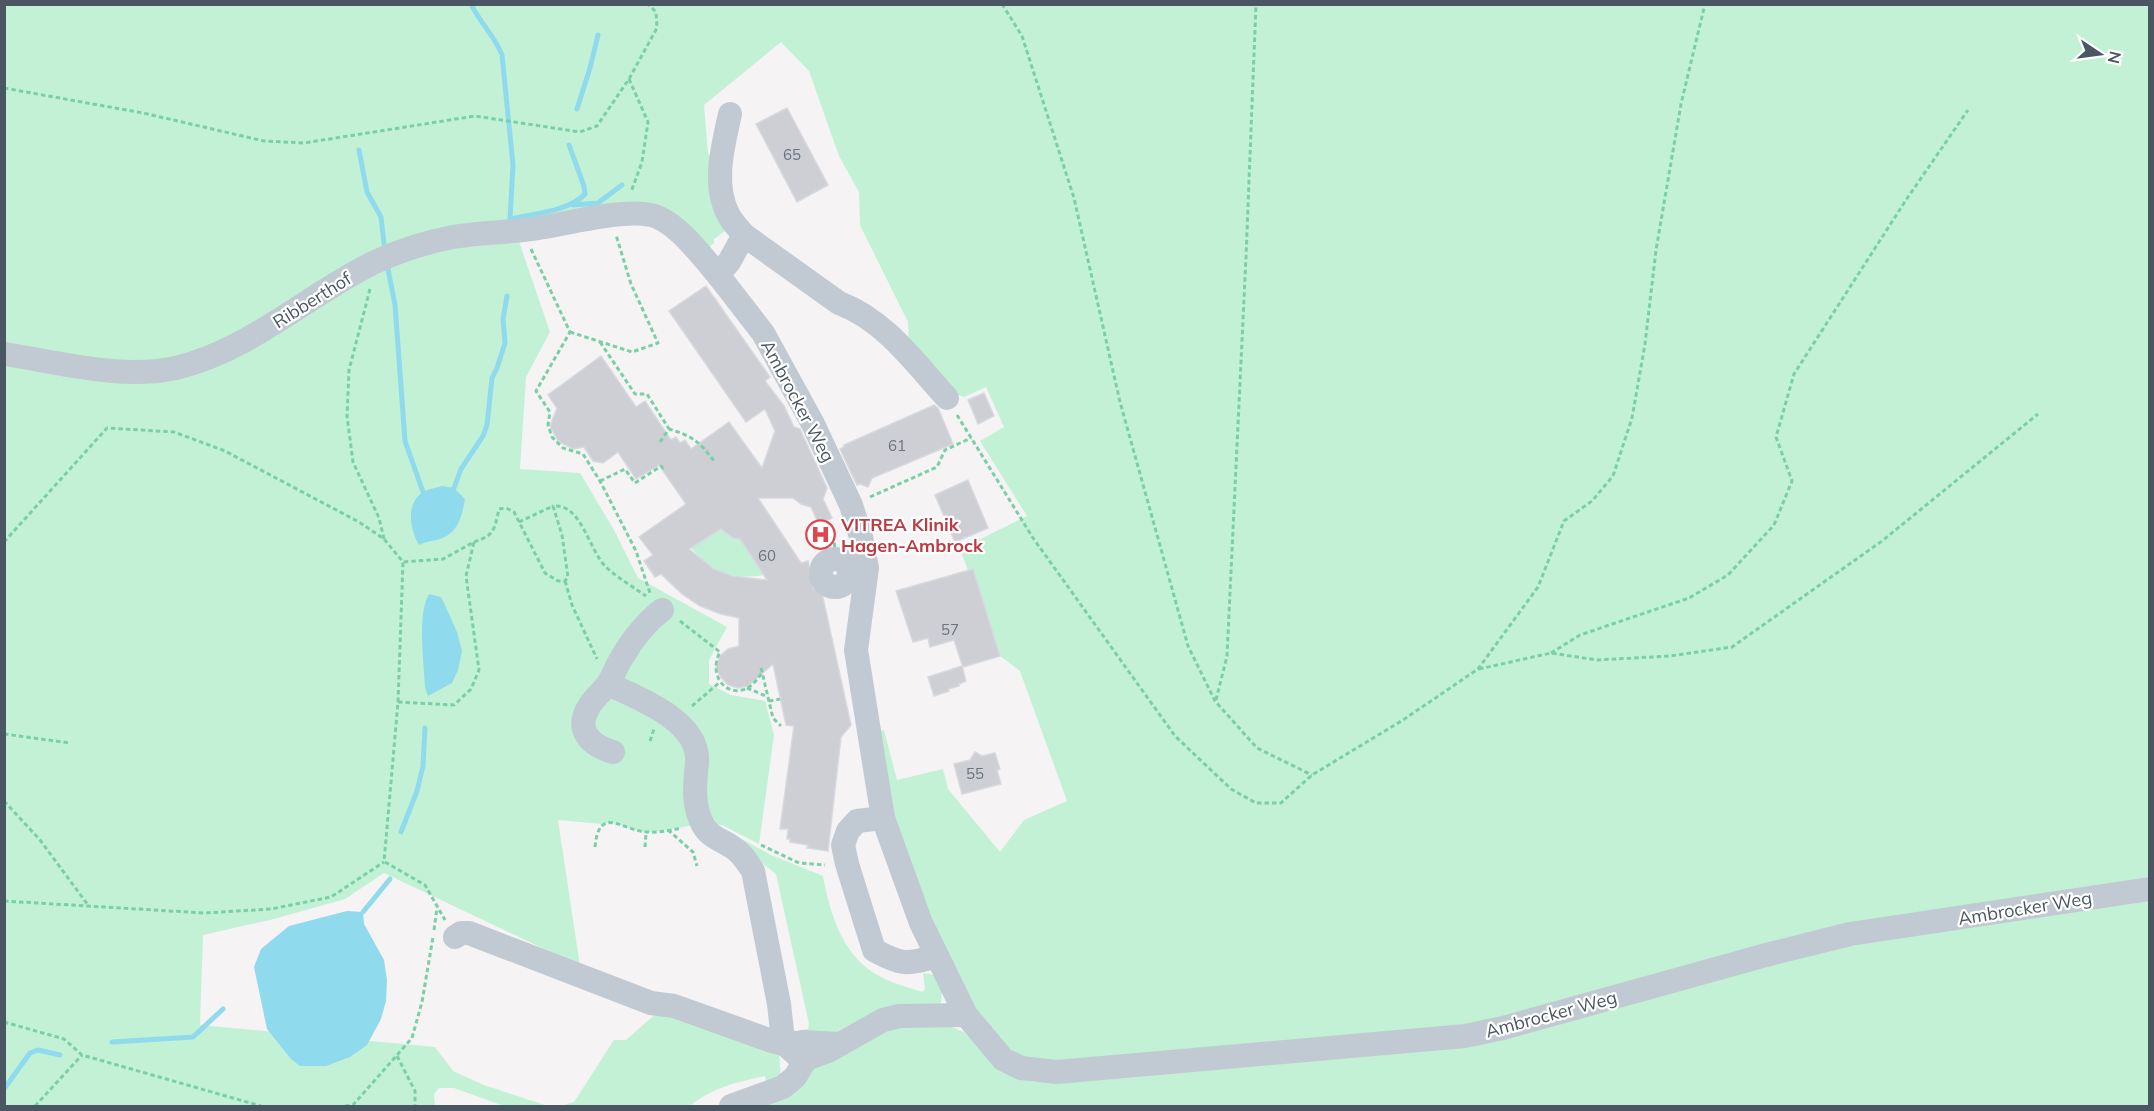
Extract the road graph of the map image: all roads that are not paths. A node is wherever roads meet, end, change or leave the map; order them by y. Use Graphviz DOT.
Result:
graph roads {
  1 [pos="730,114"];
  2 [pos="622,214"];
  3 [pos="744,235"];
  4 [pos="718,275"];
  5 [pos="4,354"];
  6 [pos="947,398"];
  7 [pos="662,610"];
  8 [pos="608,684"];
  9 [pos="613,752"];
  10 [pos="883,818"];
  11 [pos="2150,889"];
  12 [pos="455,937"];
  13 [pos="936,956"];
  14 [pos="966,1015"];
  15 [pos="840,1044"];
  16 [pos="786,1045"];
  17 [pos="806,1059"];
  18 [pos="731,1107"];
  1 -- 3 [label="lane"];
  2 -- 4 [label="lane, Ambrocker Weg"];
  2 -- 5 [label="lane, Ribberthof"];
  3 -- 4 [label="lane"];
  3 -- 6 [label="lane"];
  4 -- 10 [label="lane, Ambrocker Weg"];
  7 -- 8 [label="lane"];
  8 -- 9 [label="lane"];
  8 -- 16 [label="lane"];
  10 -- 13 [label="lane, Ambrocker Weg"];
  10 -- 13 [label="lane"];
  11 -- 14 [label="lane, Ambrocker Weg"];
  12 -- 16 [label="lane"];
  13 -- 14 [label="lane, Ambrocker Weg"];
  14 -- 15 [label="lane"];
  15 -- 16 [label="lane"];
  15 -- 17 [label="lane"];
  16 -- 17 [label="lane"];
  17 -- 18 [label="lane"];
}
